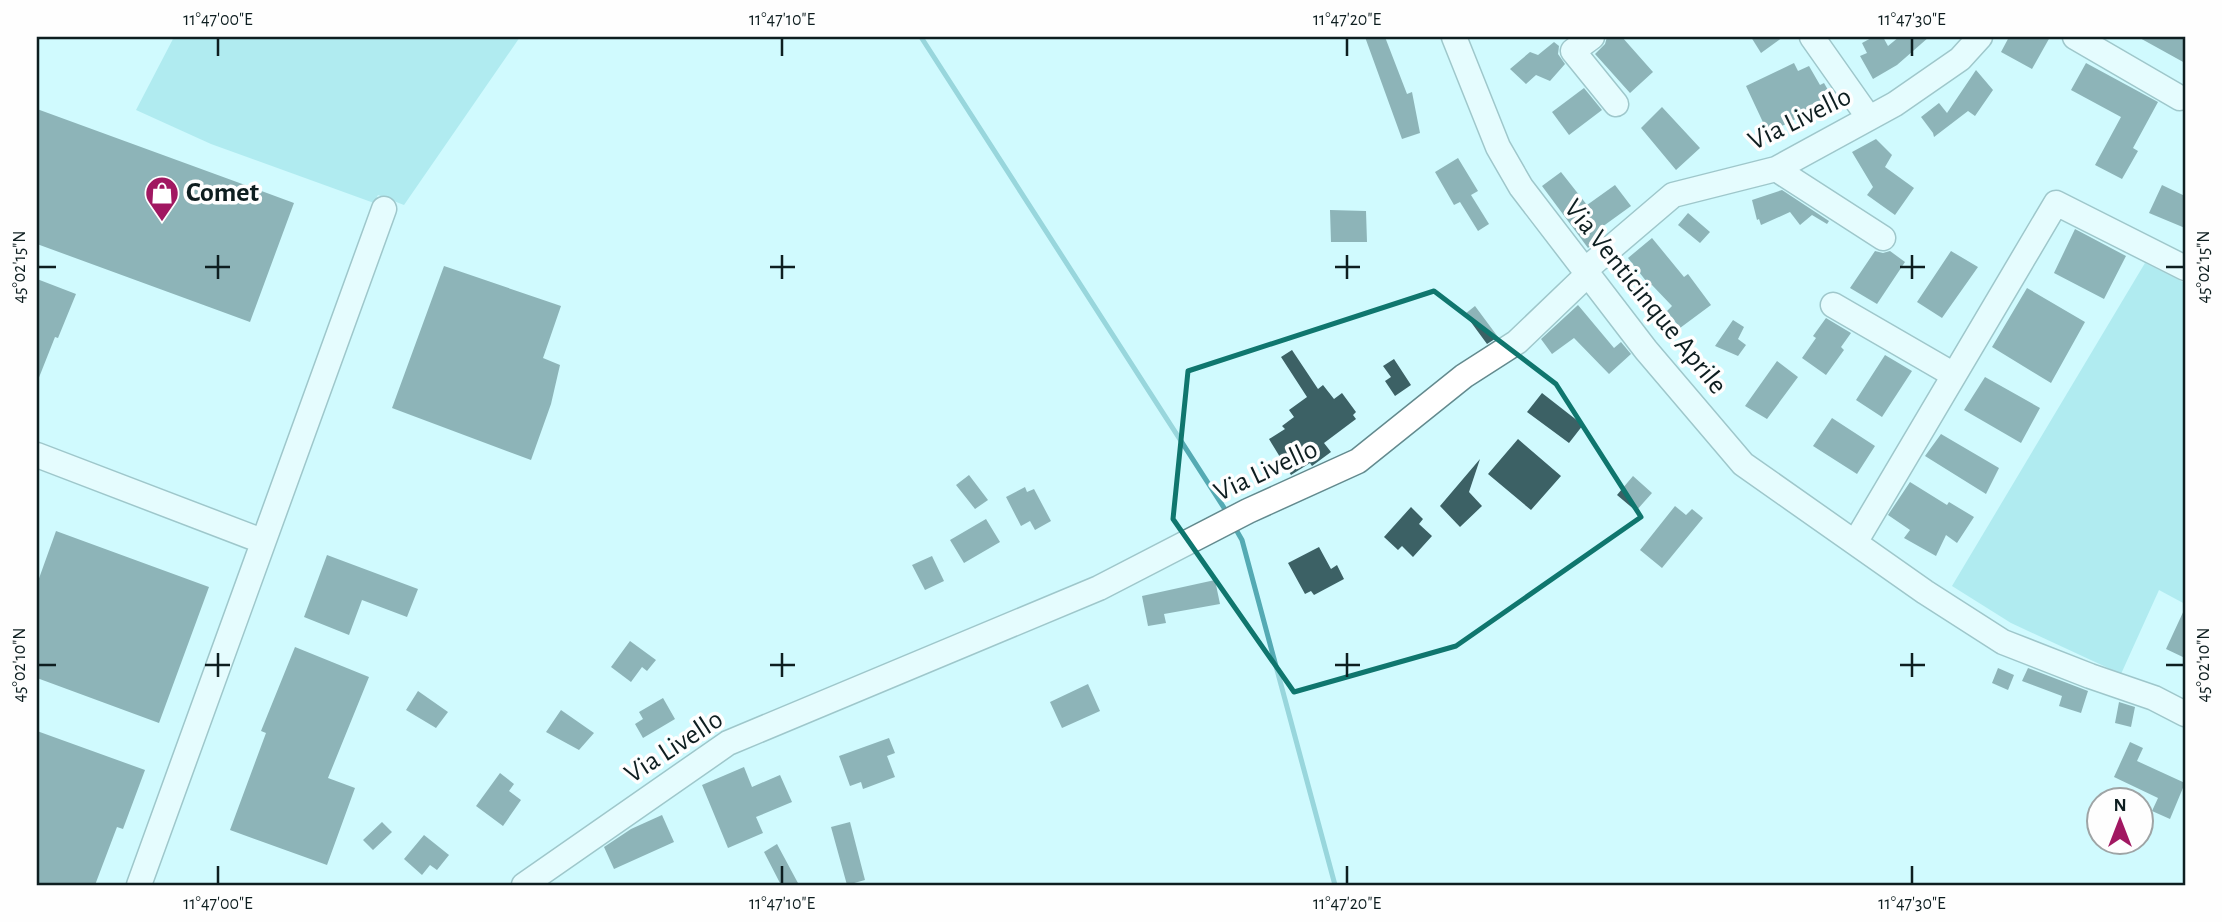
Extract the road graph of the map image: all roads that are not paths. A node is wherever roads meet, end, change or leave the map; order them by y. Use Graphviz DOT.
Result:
graph roads {
  1 [pos="1454,37"];
  2 [pos="1592,37"];
  3 [pos="1812,37"];
  4 [pos="1980,37"];
  5 [pos="2075,37"];
  6 [pos="2180,98"];
  7 [pos="1616,104"];
  8 [pos="1870,118"];
  9 [pos="1776,169"];
  10 [pos="384,209"];
  11 [pos="1883,238"];
  12 [pos="2185,268"];
  13 [pos="1587,275"];
  14 [pos="1833,305"];
  15 [pos="1954,375"];
  16 [pos="37,455"];
  17 [pos="262,541"];
  18 [pos="1856,541"];
  19 [pos="2185,714"];
  20 [pos="139,885"];
  21 [pos="524,885"];
  1 -- 13 [label="street, Via Venticinque Aprile"];
  2 -- 7 [label="street"];
  3 -- 8 [label="street"];
  4 -- 8 [label="street, Via Livello"];
  5 -- 6 [label="street"];
  8 -- 9 [label="street, Via Livello"];
  9 -- 11 [label="street"];
  9 -- 13 [label="street, Via Livello"];
  10 -- 17 [label="street"];
  12 -- 15 [label="street"];
  13 -- 18 [label="street, Via Venticinque Aprile"];
  13 -- 21 [label="street, Via Livello"];
  14 -- 15 [label="street"];
  15 -- 18 [label="street"];
  16 -- 17 [label="street"];
  17 -- 20 [label="street"];
  18 -- 19 [label="street, Via Venticinque Aprile"];
}
